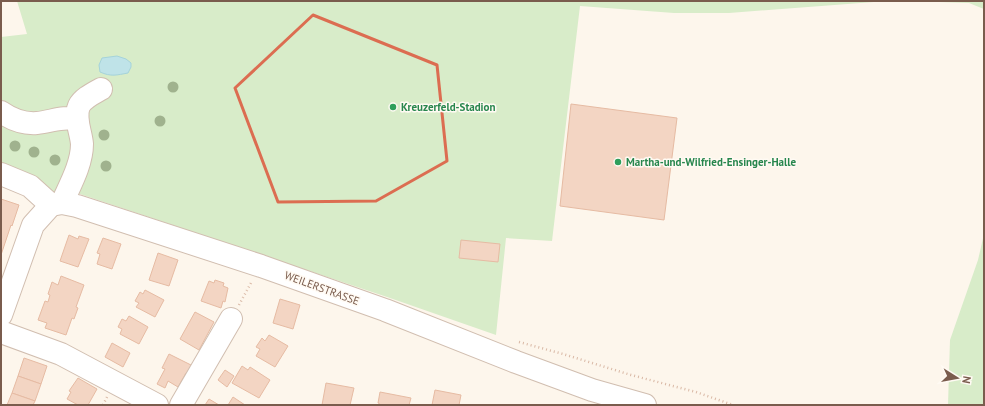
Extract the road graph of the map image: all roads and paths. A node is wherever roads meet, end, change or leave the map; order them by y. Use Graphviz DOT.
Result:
graph roads {
  1 [pos="101,89"];
  2 [pos="1,112"];
  3 [pos="77,120"];
  4 [pos="1,174"];
  5 [pos="57,204"];
  6 [pos="261,266"];
  7 [pos="1,314"];
  8 [pos="232,319"];
  9 [pos="1,332"];
  10 [pos="520,343"];
  11 [pos="590,398"];
  12 [pos="157,405"];
  13 [pos="181,405"];
  14 [pos="645,405"];
  15 [pos="734,405"];
  1 -- 3 [label="street"];
  2 -- 3 [label="street"];
  3 -- 5 [label="street"];
  4 -- 5 [label="street, WEILERSTRASSE"];
  5 -- 6 [label="street, WEILERSTRASSE"];
  5 -- 7 [label="street"];
  6 -- 8 [label="path"];
  6 -- 11 [label="street, WEILERSTRASSE"];
  8 -- 13 [label="street"];
  9 -- 12 [label="street"];
  10 -- 15 [label="path"];
  11 -- 14 [label="street, WEILERSTRASSE"];
}
